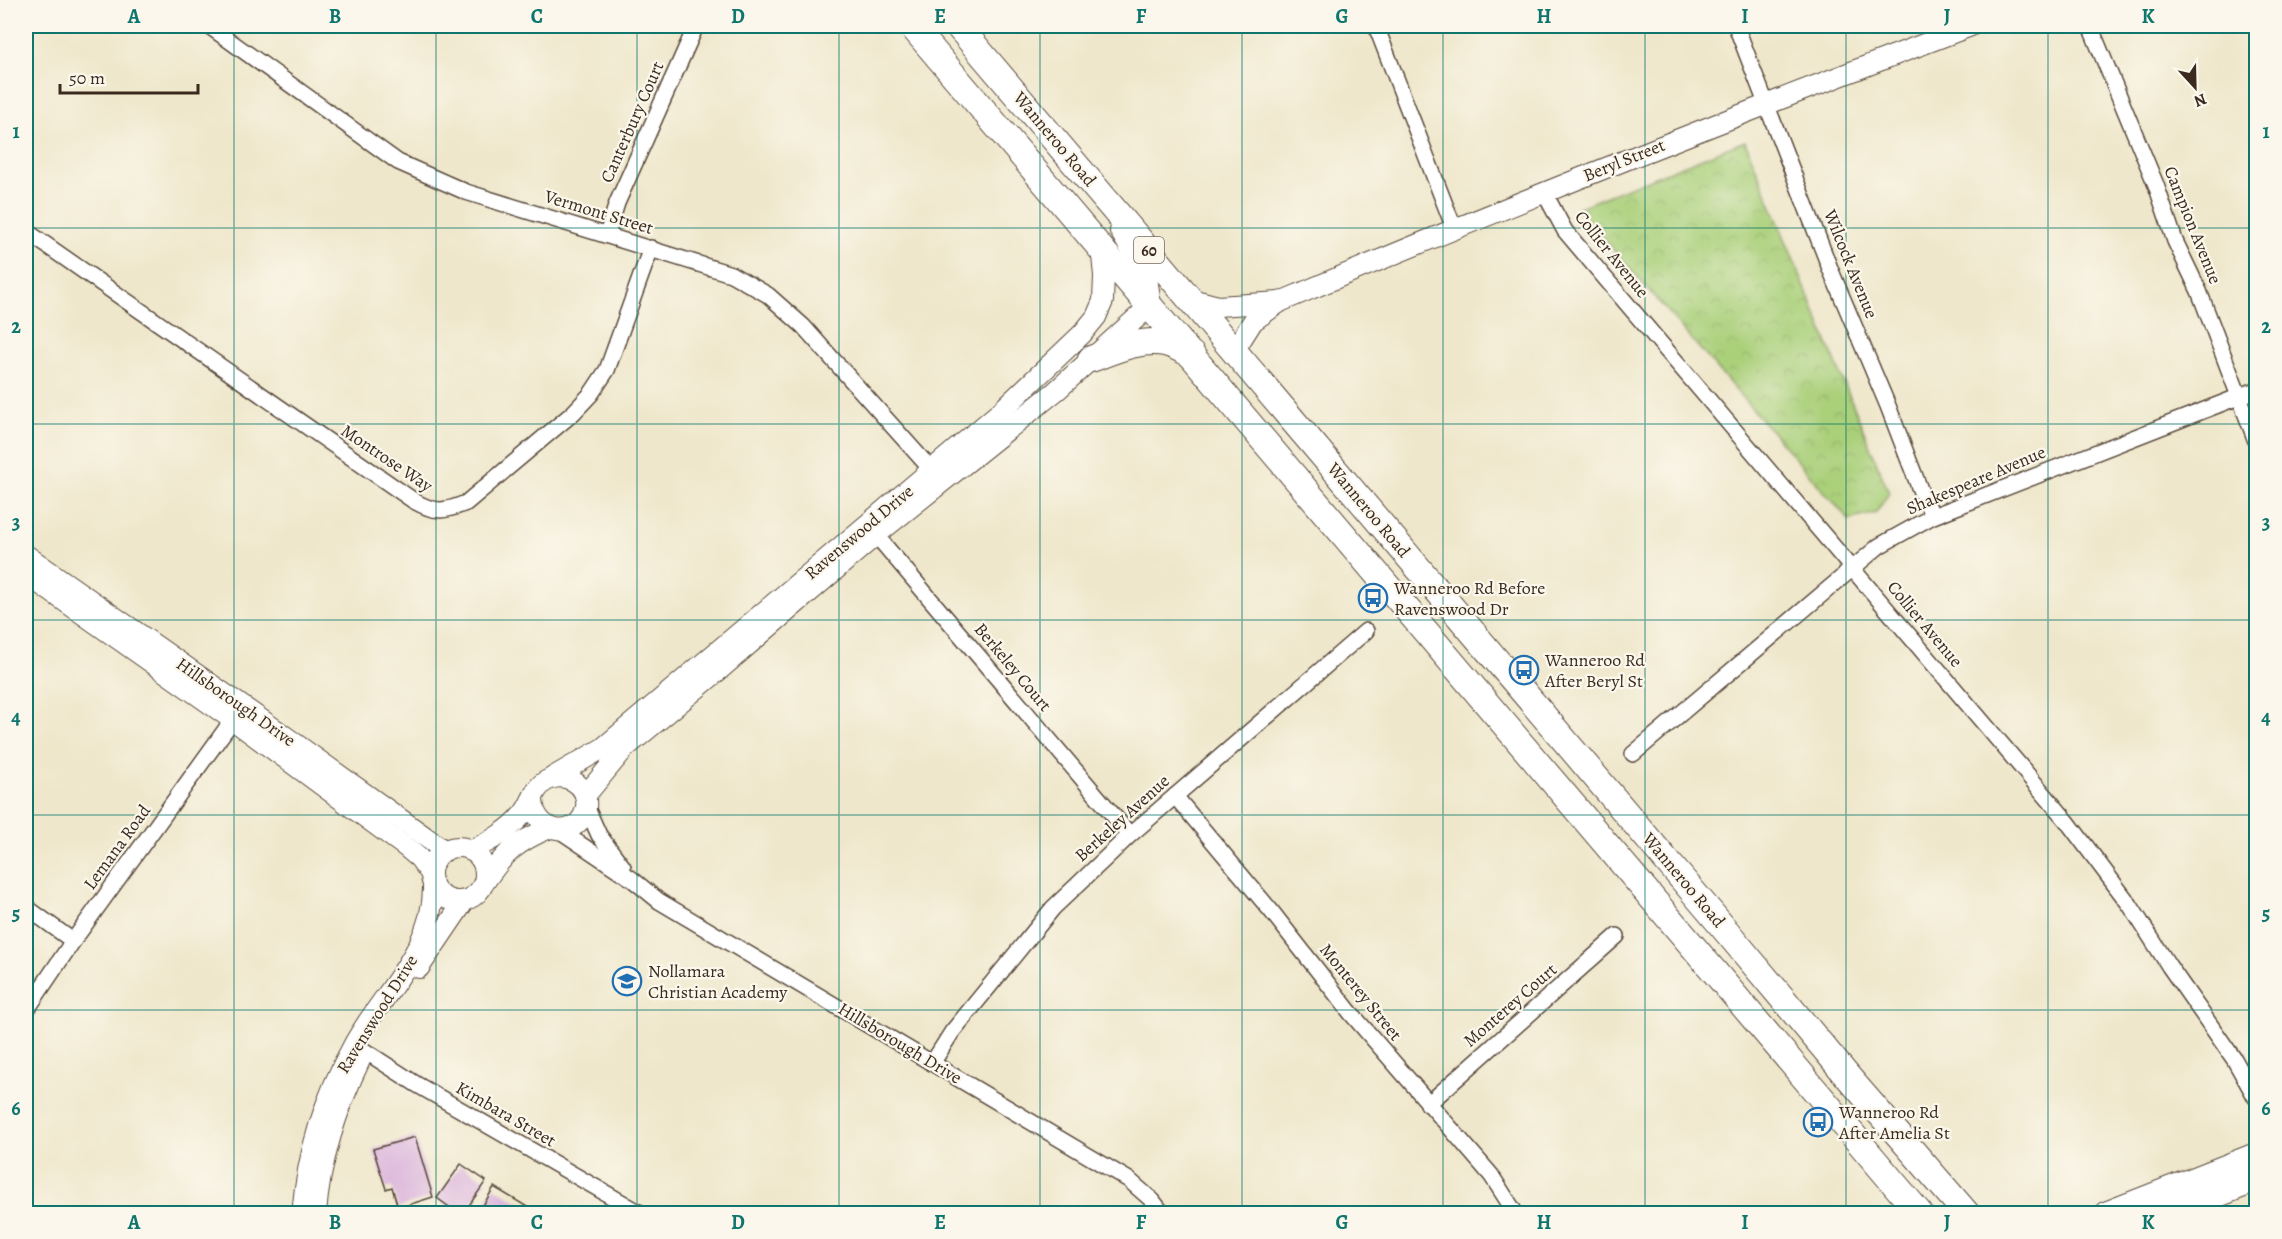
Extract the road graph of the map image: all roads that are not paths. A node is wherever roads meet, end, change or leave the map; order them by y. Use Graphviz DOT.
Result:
graph roads {
  1 [pos="208,26"];
  2 [pos="696,26"];
  3 [pos="912,26"];
  4 [pos="958,26"];
  5 [pos="1376,26"];
  6 [pos="1736,26"];
  7 [pos="1971,26"];
  8 [pos="2090,26"];
  9 [pos="1767,103"];
  10 [pos="1091,182"];
  11 [pos="1544,192"];
  12 [pos="1454,228"];
  13 [pos="26,231"];
  14 [pos="607,235"];
  15 [pos="1101,246"];
  16 [pos="651,248"];
  17 [pos="1191,299"];
  18 [pos="1280,302"];
  19 [pos="1151,305"];
  20 [pos="1234,351"];
  21 [pos="1195,356"];
  22 [pos="1091,359"];
  23 [pos="2256,390"];
  24 [pos="2239,397"];
  25 [pos="2256,441"];
  26 [pos="936,476"];
  27 [pos="1933,516"];
  28 [pos="871,529"];
  29 [pos="26,555"];
  30 [pos="1853,568"];
  31 [pos="26,574"];
  32 [pos="1366,631"];
  33 [pos="238,713"];
  34 [pos="1633,754"];
  35 [pos="553,777"];
  36 [pos="1175,796"];
  37 [pos="533,800"];
  38 [pos="586,801"];
  39 [pos="555,829"];
  40 [pos="1130,835"];
  41 [pos="445,851"];
  42 [pos="471,851"];
  43 [pos="432,879"];
  44 [pos="632,879"];
  45 [pos="484,883"];
  46 [pos="465,900"];
  47 [pos="26,908"];
  48 [pos="1617,936"];
  49 [pos="73,941"];
  50 [pos="26,1011"];
  51 [pos="359,1048"];
  52 [pos="933,1062"];
  53 [pos="2256,1098"];
  54 [pos="1428,1104"];
  55 [pos="2256,1156"];
  56 [pos="2256,1179"];
  57 [pos="1906,1202"];
  58 [pos="302,1214"];
  59 [pos="316,1214"];
  60 [pos="642,1214"];
  61 [pos="1163,1214"];
  62 [pos="1516,1214"];
  63 [pos="1920,1214"];
  64 [pos="1967,1214"];
  65 [pos="2109,1214"];
  66 [pos="2167,1214"];
  1 -- 14 [label="street, Vermont Street"];
  2 -- 14 [label="street, Canterbury Court"];
  3 -- 15 [label="main road, Wanneroo Road / 60"];
  4 -- 10 [label="main road, Wanneroo Road / 60"];
  5 -- 12 [label="street"];
  6 -- 9 [label="street, Wilcock Avenue"];
  7 -- 9 [label="street, Beryl Street"];
  8 -- 24 [label="street, Campion Avenue"];
  9 -- 11 [label="street, Beryl Street"];
  9 -- 27 [label="street, Wilcock Avenue"];
  10 -- 17 [label="main road, Wanneroo Road / 60"];
  10 -- 19 [label="street"];
  11 -- 12 [label="street, Beryl Street"];
  11 -- 30 [label="street, Collier Avenue"];
  12 -- 18 [label="street, Beryl Street"];
  13 -- 16 [label="street, Montrose Way"];
  14 -- 16 [label="street, Vermont Street"];
  15 -- 19 [label="main road, Wanneroo Road / 60"];
  15 -- 26 [label="street, Ravenswood Drive"];
  16 -- 26 [label="street, Vermont Street"];
  17 -- 18 [label="street, Beryl Street"];
  17 -- 20 [label="main road, Wanneroo Road / 60"];
  18 -- 20 [label="street, Beryl Street"];
  19 -- 21 [label="main road, Wanneroo Road / 60"];
  19 -- 22 [label="street, Ravenswood Drive"];
  20 -- 64 [label="main road, Wanneroo Road / 60"];
  21 -- 22 [label="main road"];
  21 -- 57 [label="main road, Wanneroo Road / 60"];
  22 -- 26 [label="street, Ravenswood Drive"];
  23 -- 24 [label="street, Shakespeare Avenue"];
  24 -- 25 [label="street, Campion Avenue"];
  24 -- 27 [label="street, Shakespeare Avenue"];
  26 -- 28 [label="street, Ravenswood Drive"];
  27 -- 30 [label="street, Shakespeare Avenue"];
  28 -- 35 [label="street, Ravenswood Drive"];
  28 -- 38 [label="street, Ravenswood Drive"];
  28 -- 40 [label="street, Berkeley Court"];
  29 -- 33 [label="street, Hillsborough Drive"];
  30 -- 34 [label="street, Shakespeare Avenue"];
  30 -- 53 [label="street, Collier Avenue"];
  31 -- 33 [label="street, Hillsborough Drive"];
  32 -- 36 [label="street, Berkeley Avenue"];
  33 -- 41 [label="street, Hillsborough Drive"];
  33 -- 43 [label="street, Hillsborough Drive"];
  33 -- 49 [label="street, Lemana Road"];
  35 -- 37 [label="street"];
  35 -- 38 [label="street"];
  36 -- 40 [label="street, Berkeley Avenue"];
  36 -- 54 [label="street, Monterey Street"];
  37 -- 39 [label="street"];
  37 -- 42 [label="street"];
  38 -- 39 [label="street"];
  38 -- 44 [label="street, Hillsborough Drive"];
  39 -- 44 [label="street, Hillsborough Drive"];
  39 -- 45 [label="street"];
  40 -- 52 [label="street, Berkeley Avenue"];
  41 -- 42 [label="street"];
  41 -- 43 [label="street"];
  42 -- 45 [label="street"];
  43 -- 46 [label="street"];
  43 -- 51 [label="street, Ravenswood Drive"];
  44 -- 52 [label="street, Hillsborough Drive"];
  45 -- 46 [label="street"];
  46 -- 51 [label="street, Ravenswood Drive"];
  47 -- 49 [label="street"];
  48 -- 54 [label="street, Monterey Court"];
  49 -- 50 [label="street, Lemana Road"];
  51 -- 58 [label="street, Ravenswood Drive"];
  51 -- 59 [label="street, Ravenswood Drive"];
  51 -- 60 [label="street, Kimbara Street"];
  52 -- 61 [label="street, Hillsborough Drive"];
  54 -- 62 [label="street, Monterey Street"];
  55 -- 65 [label="main road"];
  56 -- 66 [label="main road"];
  57 -- 63 [label="main road, Wanneroo Road / 60"];
}
